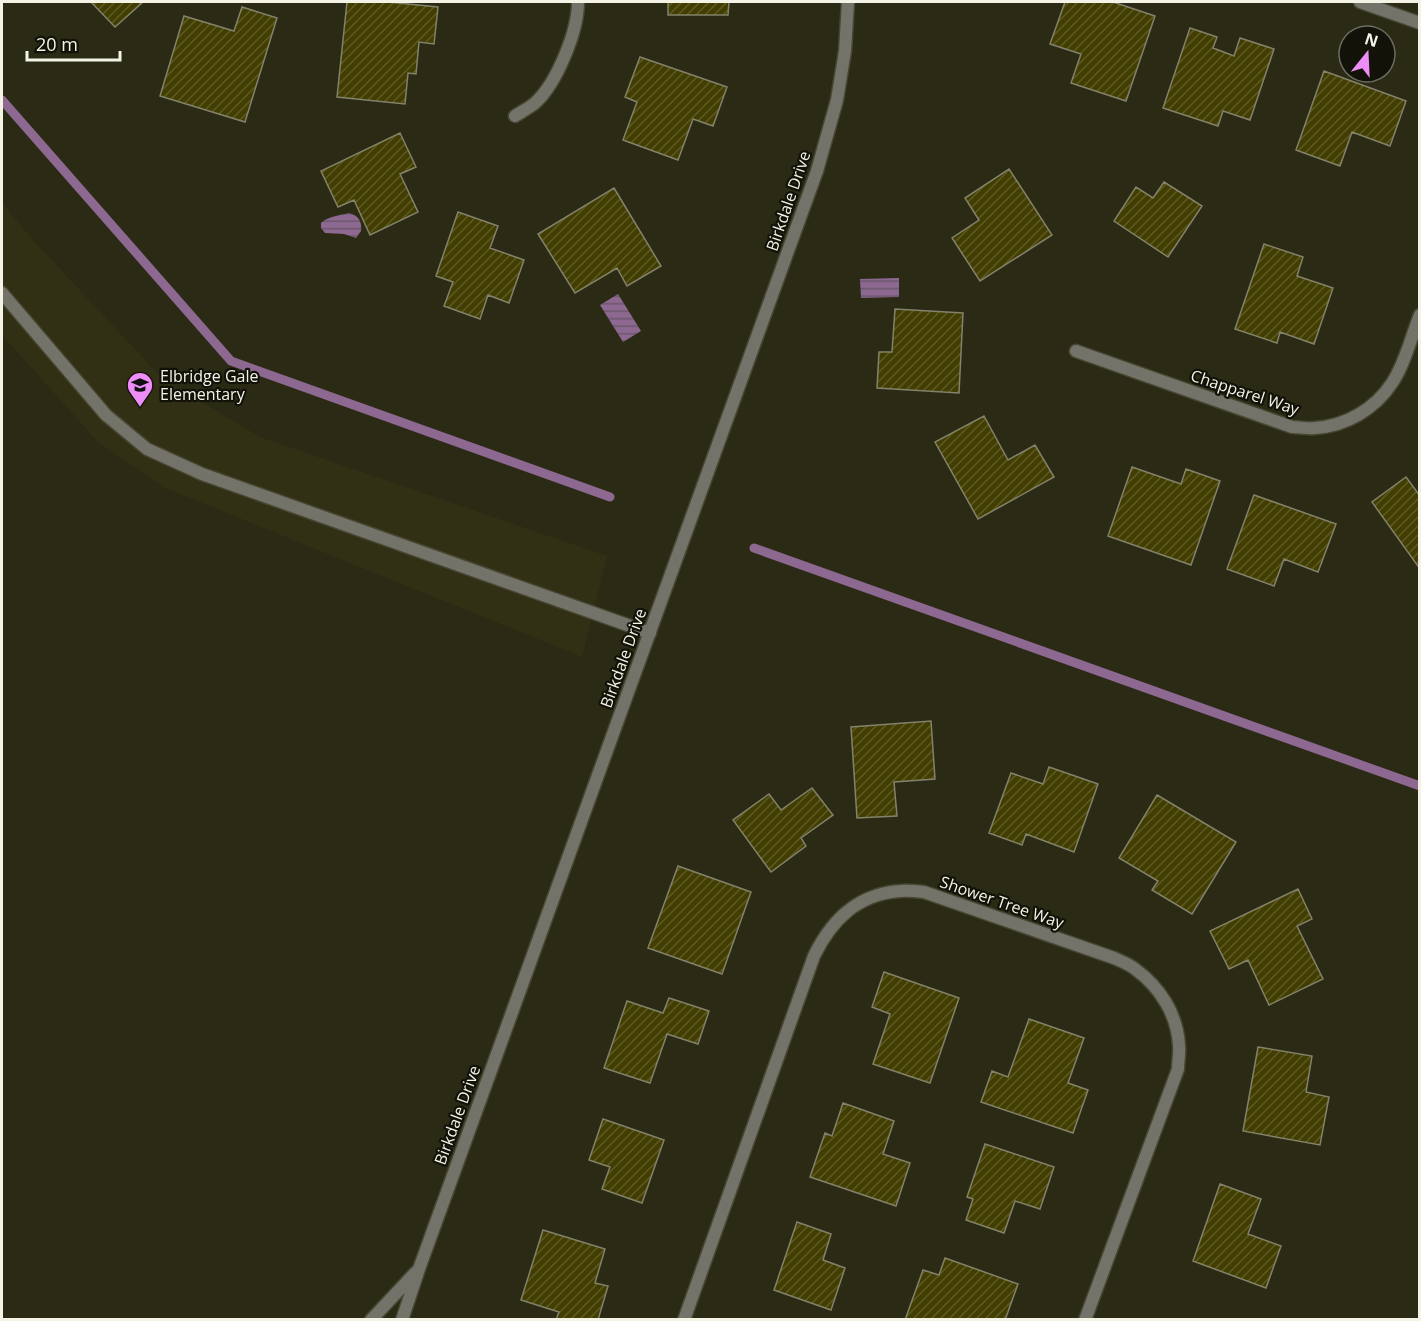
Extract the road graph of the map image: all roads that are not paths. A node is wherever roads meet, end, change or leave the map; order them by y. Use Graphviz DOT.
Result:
graph roads {
  1 [pos="578,2"];
  2 [pos="848,2"];
  3 [pos="1360,2"];
  4 [pos="1419,23"];
  5 [pos="515,116"];
  6 [pos="2,293"];
  7 [pos="1419,315"];
  8 [pos="1076,351"];
  9 [pos="650,633"];
  10 [pos="419,1269"];
  11 [pos="371,1320"];
  12 [pos="402,1320"];
  13 [pos="684,1320"];
  14 [pos="1085,1320"];
  1 -- 5 [label="street"];
  2 -- 9 [label="street, Birkdale Drive"];
  3 -- 4 [label="street"];
  6 -- 9 [label="street"];
  7 -- 8 [label="street, Chapparel Way"];
  9 -- 10 [label="street, Birkdale Drive"];
  10 -- 11 [label="street"];
  10 -- 12 [label="street, Birkdale Drive"];
  13 -- 14 [label="street, Shower Tree Way"];
}
